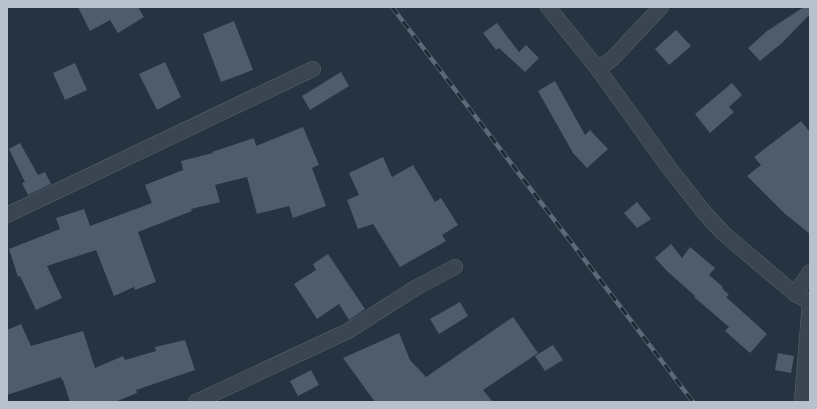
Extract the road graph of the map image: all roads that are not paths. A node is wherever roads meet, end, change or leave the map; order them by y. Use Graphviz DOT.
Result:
graph roads {
  1 [pos="548,7"];
  2 [pos="661,7"];
  3 [pos="312,70"];
  4 [pos="598,70"];
  5 [pos="7,215"];
  6 [pos="455,267"];
  7 [pos="810,272"];
  8 [pos="795,294"];
  9 [pos="810,302"];
  10 [pos="196,402"];
  11 [pos="802,402"];
  1 -- 4 [label="street"];
  2 -- 4 [label="street"];
  3 -- 5 [label="street"];
  4 -- 8 [label="street"];
  6 -- 10 [label="street"];
  7 -- 8 [label="street"];
  8 -- 9 [label="street"];
  9 -- 11 [label="street"];
}
